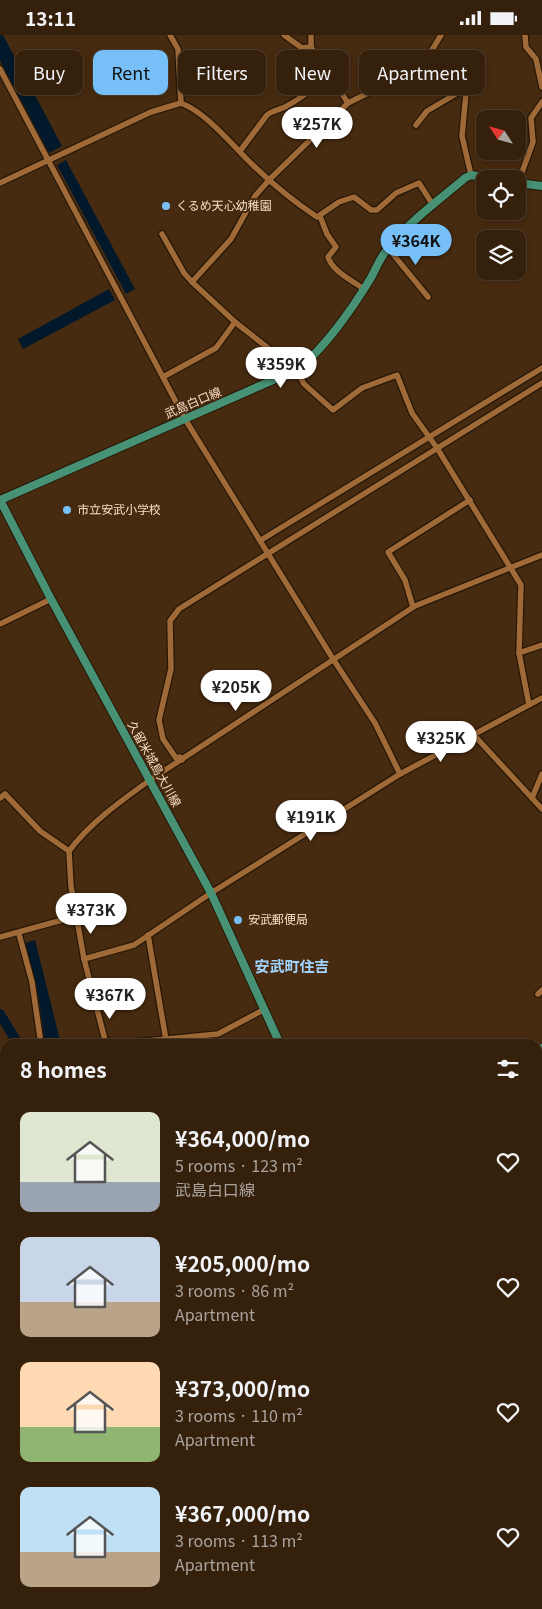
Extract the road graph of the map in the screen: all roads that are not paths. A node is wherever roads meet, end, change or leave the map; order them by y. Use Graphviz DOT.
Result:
graph roads {
  1 [pos="170,35"];
  2 [pos="284,35"];
  3 [pos="311,35"];
  4 [pos="441,35"];
  5 [pos="525,35"];
  6 [pos="311,47"];
  7 [pos="313,50"];
  8 [pos="432,50"];
  9 [pos="0,69"];
  10 [pos="542,87"];
  11 [pos="304,95"];
  12 [pos="343,95"];
  13 [pos="362,95"];
  14 [pos="454,95"];
  15 [pos="465,95"];
  16 [pos="181,103"];
  17 [pos="348,103"];
  18 [pos="542,103"];
  19 [pos="416,125"];
  20 [pos="240,151"];
  21 [pos="48,160"];
  22 [pos="523,170"];
  23 [pos="471,175"];
  24 [pos="476,176"];
  25 [pos="270,179"];
  26 [pos="0,183"];
  27 [pos="526,184"];
  28 [pos="542,186"];
  29 [pos="433,205"];
  30 [pos="320,216"];
  31 [pos="162,234"];
  32 [pos="388,248"];
  33 [pos="192,282"];
  34 [pos="364,289"];
  35 [pos="428,297"];
  36 [pos="235,323"];
  37 [pos="542,368"];
  38 [pos="296,370"];
  39 [pos="163,377"];
  40 [pos="542,383"];
  41 [pos="185,419"];
  42 [pos="430,437"];
  43 [pos="437,448"];
  44 [pos="0,500"];
  45 [pos="470,500"];
  46 [pos="261,541"];
  47 [pos="268,552"];
  48 [pos="542,555"];
  49 [pos="512,567"];
  50 [pos="51,599"];
  51 [pos="413,607"];
  52 [pos="0,624"];
  53 [pos="542,645"];
  54 [pos="519,653"];
  55 [pos="333,659"];
  56 [pos="542,699"];
  57 [pos="529,705"];
  58 [pos="473,734"];
  59 [pos="182,760"];
  60 [pos="400,774"];
  61 [pos="542,774"];
  62 [pos="150,780"];
  63 [pos="0,798"];
  64 [pos="532,799"];
  65 [pos="542,809"];
  66 [pos="69,851"];
  67 [pos="211,893"];
  68 [pos="77,916"];
  69 [pos="19,934"];
  70 [pos="148,935"];
  71 [pos="0,937"];
  72 [pos="84,959"];
  73 [pos="265,1009"];
  74 [pos="40,1039"];
  75 [pos="105,1039"];
  76 [pos="166,1039"];
  77 [pos="175,1039"];
  78 [pos="278,1039"];
  1 -- 16 [label="street"];
  2 -- 6 [label="street"];
  3 -- 6 [label="street"];
  4 -- 8 [label="street"];
  5 -- 10 [label="street"];
  6 -- 7 [label="street"];
  9 -- 21 [label="street"];
  11 -- 20 [label="street"];
  12 -- 17 [label="street"];
  13 -- 17 [label="street"];
  14 -- 19 [label="street"];
  15 -- 23 [label="street"];
  16 -- 20 [label="street"];
  16 -- 21 [label="street"];
  17 -- 25 [label="street"];
  18 -- 22 [label="street"];
  20 -- 25 [label="street"];
  21 -- 26 [label="street"];
  21 -- 39 [label="street"];
  23 -- 24 [label="main road"];
  23 -- 29 [label="main road, 武島白口線"];
  25 -- 30 [label="street"];
  25 -- 33 [label="street"];
  27 -- 28 [label="main road"];
  29 -- 30 [label="street"];
  29 -- 32 [label="main road, 武島白口線"];
  30 -- 34 [label="street"];
  31 -- 33 [label="street"];
  32 -- 34 [label="main road, 武島白口線"];
  32 -- 35 [label="street"];
  33 -- 36 [label="street"];
  34 -- 38 [label="main road, 武島白口線"];
  36 -- 38 [label="street"];
  36 -- 39 [label="street"];
  37 -- 42 [label="street"];
  38 -- 41 [label="main road, 武島白口線"];
  38 -- 42 [label="street"];
  39 -- 41 [label="street"];
  40 -- 43 [label="street"];
  41 -- 44 [label="main road, 武島白口線"];
  41 -- 46 [label="street"];
  42 -- 43 [label="street"];
  42 -- 46 [label="street"];
  43 -- 45 [label="street"];
  43 -- 47 [label="street"];
  44 -- 50 [label="main road, 久留米城島大川線"];
  45 -- 49 [label="street"];
  45 -- 51 [label="street"];
  46 -- 47 [label="street"];
  47 -- 55 [label="street"];
  47 -- 59 [label="street"];
  48 -- 49 [label="street"];
  49 -- 51 [label="street"];
  49 -- 54 [label="street"];
  50 -- 52 [label="street"];
  50 -- 62 [label="main road, 久留米城島大川線"];
  51 -- 55 [label="street"];
  53 -- 54 [label="street"];
  54 -- 57 [label="street"];
  55 -- 59 [label="street"];
  55 -- 60 [label="street"];
  56 -- 57 [label="street"];
  57 -- 58 [label="street"];
  58 -- 60 [label="street"];
  58 -- 64 [label="street"];
  59 -- 62 [label="street"];
  60 -- 67 [label="street"];
  61 -- 64 [label="street"];
  62 -- 66 [label="street"];
  62 -- 67 [label="main road, 久留米城島大川線"];
  63 -- 66 [label="street"];
  64 -- 65 [label="street"];
  66 -- 68 [label="street"];
  67 -- 70 [label="street"];
  67 -- 73 [label="main road, 久留米城島大川線"];
  68 -- 69 [label="street"];
  68 -- 72 [label="street"];
  69 -- 71 [label="street"];
  69 -- 74 [label="street"];
  70 -- 72 [label="street"];
  70 -- 76 [label="street"];
  72 -- 75 [label="street"];
  73 -- 77 [label="street"];
  73 -- 78 [label="main road, 久留米城島大川線"];
}
